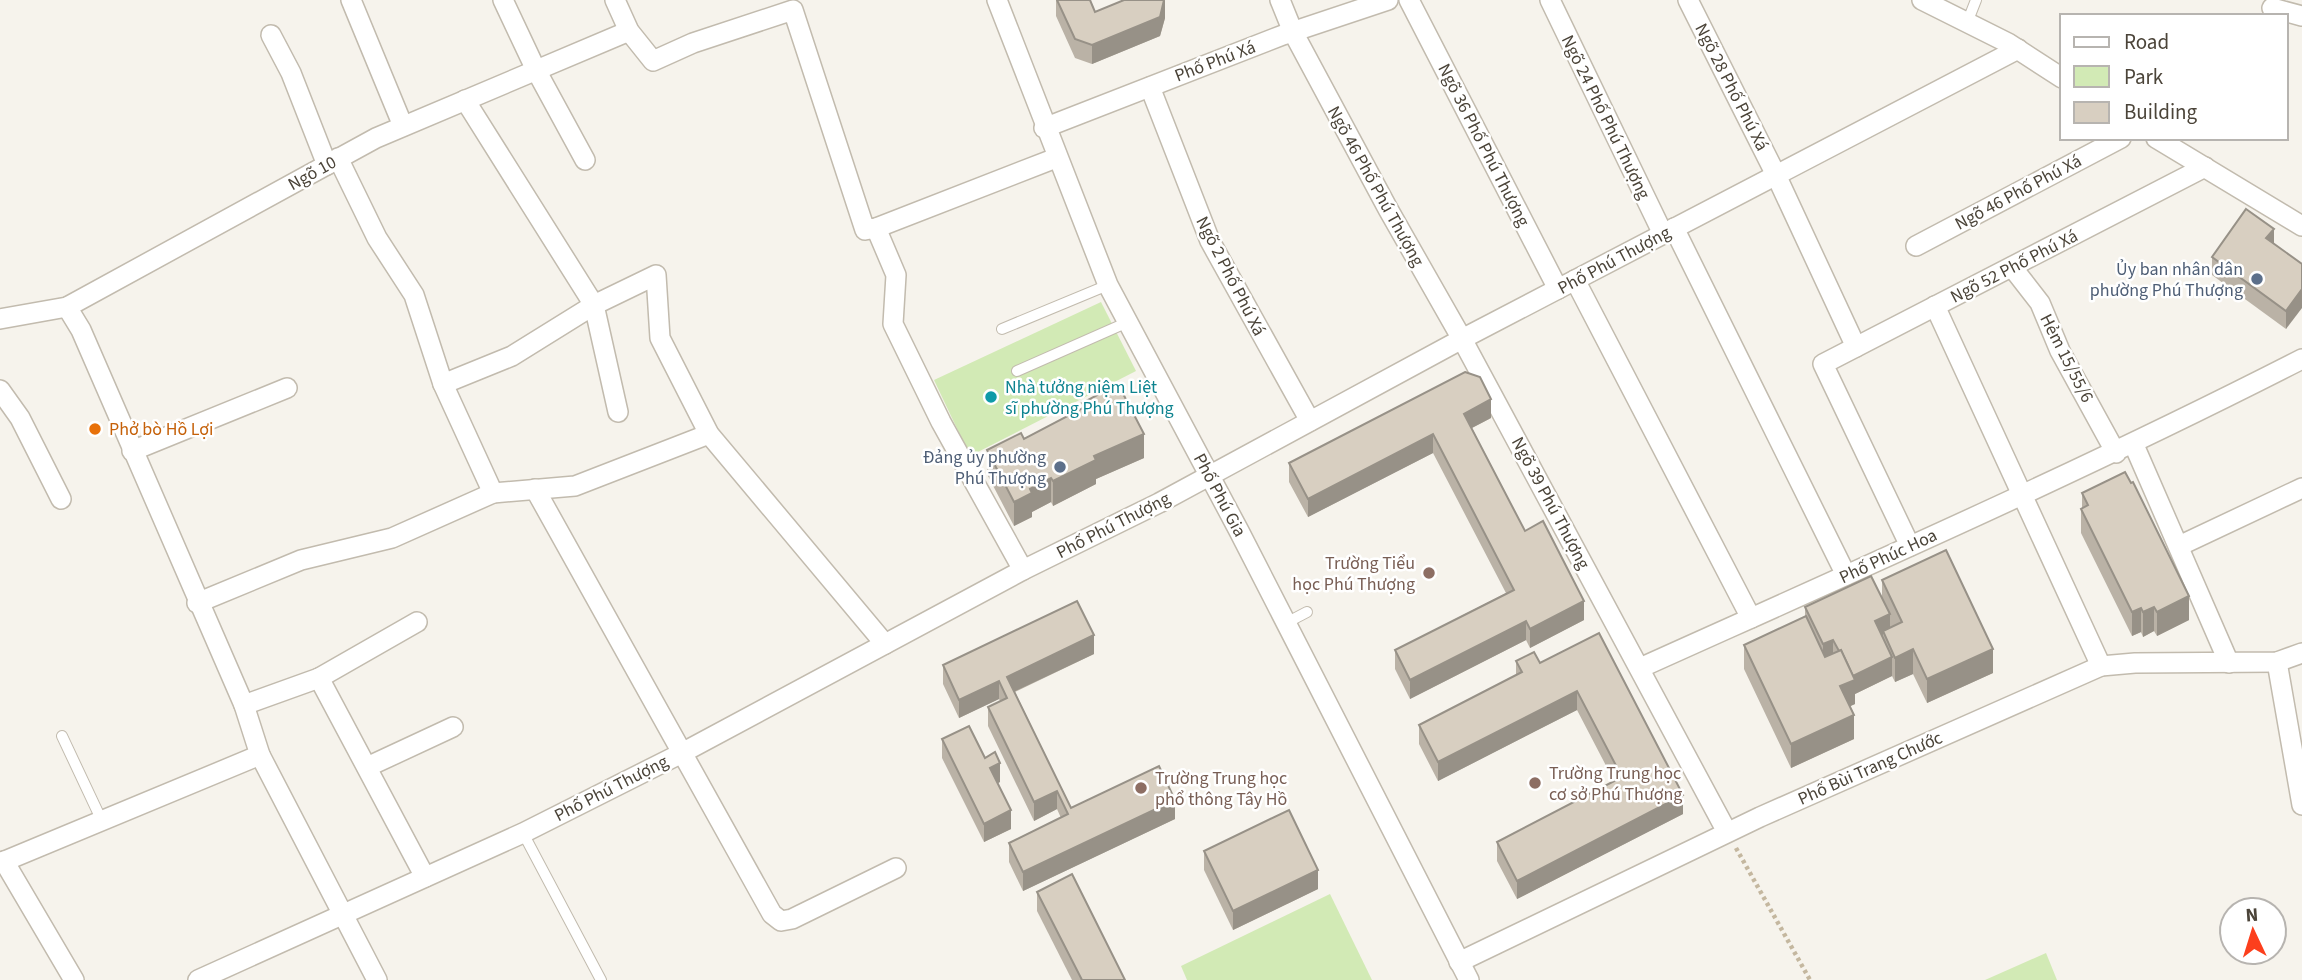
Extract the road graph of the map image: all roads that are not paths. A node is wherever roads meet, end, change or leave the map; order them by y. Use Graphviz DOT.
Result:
graph roads {
  1 [pos="351,0"];
  2 [pos="503,0"];
  3 [pos="615,0"];
  4 [pos="997,0"];
  5 [pos="1280,0"];
  6 [pos="1388,0"];
  7 [pos="1409,0"];
  8 [pos="1550,0"];
  9 [pos="1688,0"];
  10 [pos="1922,0"];
  11 [pos="1976,0"];
  12 [pos="2272,8"];
  13 [pos="2302,16"];
  14 [pos="1967,23"];
  15 [pos="629,31"];
  16 [pos="1293,32"];
  17 [pos="271,35"];
  18 [pos="2018,49"];
  19 [pos="536,70"];
  20 [pos="2060,77"];
  21 [pos="1150,87"];
  22 [pos="465,100"];
  23 [pos="403,126"];
  24 [pos="1044,128"];
  25 [pos="2117,140"];
  26 [pos="2159,140"];
  27 [pos="1056,158"];
  28 [pos="585,160"];
  29 [pos="332,161"];
  30 [pos="2205,167"];
  31 [pos="1776,175"];
  32 [pos="2301,223"];
  33 [pos="876,228"];
  34 [pos="1668,231"];
  35 [pos="1916,246"];
  36 [pos="2012,267"];
  37 [pos="1567,284"];
  38 [pos="1108,285"];
  39 [pos="594,304"];
  40 [pos="1936,306"];
  41 [pos="67,307"];
  42 [pos="0,319"];
  43 [pos="1128,322"];
  44 [pos="1002,329"];
  45 [pos="1462,339"];
  46 [pos="1856,347"];
  47 [pos="2302,359"];
  48 [pos="1017,371"];
  49 [pos="443,384"];
  50 [pos="287,388"];
  51 [pos="0,390"];
  52 [pos="618,412"];
  53 [pos="1310,421"];
  54 [pos="709,434"];
  55 [pos="2125,449"];
  56 [pos="132,451"];
  57 [pos="1210,475"];
  58 [pos="2302,488"];
  59 [pos="535,489"];
  60 [pos="493,493"];
  61 [pos="2019,494"];
  62 [pos="61,499"];
  63 [pos="1910,546"];
  64 [pos="2179,547"];
  65 [pos="1023,570"];
  66 [pos="1846,575"];
  67 [pos="197,603"];
  68 [pos="1307,612"];
  69 [pos="1751,618"];
  70 [pos="417,622"];
  71 [pos="1286,624"];
  72 [pos="885,644"];
  73 [pos="2302,653"];
  74 [pos="2277,662"];
  75 [pos="2229,663"];
  76 [pos="2101,667"];
  77 [pos="1640,668"];
  78 [pos="319,678"];
  79 [pos="244,705"];
  80 [pos="453,727"];
  81 [pos="62,736"];
  82 [pos="680,754"];
  83 [pos="260,755"];
  84 [pos="366,767"];
  85 [pos="2299,779"];
  86 [pos="2302,805"];
  87 [pos="102,821"];
  88 [pos="1727,832"];
  89 [pos="523,833"];
  90 [pos="2,862"];
  91 [pos="897,868"];
  92 [pos="425,877"];
  93 [pos="342,912"];
  94 [pos="1459,962"];
  95 [pos="74,980"];
  96 [pos="198,980"];
  97 [pos="376,980"];
  98 [pos="601,980"];
  99 [pos="1469,980"];
  1 -- 23 [label="street"];
  2 -- 19 [label="street"];
  3 -- 15 [label="street"];
  4 -- 24 [label="street, Phố Phú Gia"];
  5 -- 16 [label="street, Ngõ 46 Phố Phú Thượng"];
  6 -- 16 [label="street, Phố Phú Xá"];
  7 -- 37 [label="street, Ngõ 36 Phố Phú Thượng"];
  8 -- 34 [label="street, Ngõ 24 Phố Phú Thượng"];
  9 -- 31 [label="street, Ngõ 28 Phố Phú Xá"];
  10 -- 14 [label="street"];
  11 -- 14 [label="lane"];
  12 -- 13 [label="street"];
  14 -- 18 [label="street"];
  15 -- 19 [label="street, Ngõ 10"];
  15 -- 33 [label="street"];
  16 -- 21 [label="street, Phố Phú Xá"];
  16 -- 45 [label="street, Ngõ 46 Phố Phú Thượng"];
  17 -- 29 [label="street"];
  18 -- 20 [label="street"];
  18 -- 31 [label="street, Phố Phú Thượng"];
  19 -- 22 [label="street, Ngõ 10"];
  19 -- 28 [label="street"];
  21 -- 24 [label="street, Phố Phú Xá"];
  21 -- 53 [label="street, Ngõ 2 Phố Phú Xá"];
  22 -- 23 [label="street, Ngõ 10"];
  22 -- 39 [label="street"];
  23 -- 29 [label="street, Ngõ 10"];
  24 -- 27 [label="street, Phố Phú Gia"];
  25 -- 35 [label="street, Ngõ 46 Phố Phú Xá"];
  26 -- 30 [label="street"];
  27 -- 33 [label="street"];
  27 -- 38 [label="street, Phố Phú Gia"];
  29 -- 41 [label="street, Ngõ 10"];
  29 -- 49 [label="street"];
  30 -- 32 [label="street"];
  30 -- 36 [label="street, Ngõ 52 Phố Phú Xá"];
  31 -- 34 [label="street, Phố Phú Thượng"];
  31 -- 46 [label="street, Ngõ 28 Phố Phú Xá"];
  33 -- 65 [label="street"];
  34 -- 37 [label="street, Phố Phú Thượng"];
  34 -- 66 [label="street, Ngõ 24 Phố Phú Thượng"];
  36 -- 40 [label="street, Ngõ 52 Phố Phú Xá"];
  36 -- 55 [label="street, Hẻm 15/55/6"];
  37 -- 45 [label="street, Phố Phú Thượng"];
  37 -- 69 [label="street, Ngõ 36 Phố Phú Thượng"];
  38 -- 43 [label="street, Phố Phú Gia"];
  38 -- 44 [label="lane"];
  39 -- 49 [label="street"];
  39 -- 52 [label="street"];
  39 -- 54 [label="street"];
  40 -- 46 [label="street, Ngõ 52 Phố Phú Xá"];
  40 -- 61 [label="street"];
  41 -- 42 [label="street, Ngõ 10"];
  41 -- 56 [label="street"];
  43 -- 48 [label="lane"];
  43 -- 57 [label="street, Phố Phú Gia"];
  45 -- 53 [label="street, Phố Phú Thượng"];
  45 -- 77 [label="street, Ngõ 39 Phú Thượng"];
  46 -- 63 [label="street, Ngõ 52 Phố Phú Xá"];
  47 -- 55 [label="street, Phố Phúc Hoa"];
  49 -- 60 [label="street"];
  50 -- 56 [label="street"];
  51 -- 62 [label="street"];
  53 -- 57 [label="street, Phố Phú Thượng"];
  54 -- 59 [label="street"];
  54 -- 72 [label="street"];
  55 -- 61 [label="street, Phố Phúc Hoa"];
  55 -- 64 [label="street, Hẻm 15/55/6"];
  56 -- 67 [label="street"];
  57 -- 65 [label="street, Phố Phú Thượng"];
  57 -- 71 [label="street, Phố Phú Gia"];
  58 -- 64 [label="street"];
  59 -- 60 [label="street"];
  59 -- 82 [label="street"];
  60 -- 67 [label="street"];
  61 -- 63 [label="street, Phố Phúc Hoa"];
  61 -- 76 [label="street"];
  63 -- 66 [label="street, Phố Phúc Hoa"];
  64 -- 75 [label="street, Hẻm 15/55/6"];
  65 -- 72 [label="street, Phố Phú Thượng"];
  66 -- 69 [label="street, Phố Phúc Hoa"];
  67 -- 79 [label="street"];
  68 -- 71 [label="lane"];
  69 -- 77 [label="street, Phố Phúc Hoa"];
  70 -- 78 [label="street"];
  71 -- 94 [label="street, Phố Phú Gia"];
  72 -- 82 [label="street, Phố Phú Thượng"];
  73 -- 74 [label="street, Phố Bùi Trang Chước"];
  74 -- 75 [label="street, Phố Bùi Trang Chước"];
  74 -- 85 [label="street"];
  75 -- 76 [label="street, Phố Bùi Trang Chước"];
  76 -- 88 [label="street, Phố Bùi Trang Chước"];
  77 -- 88 [label="street"];
  78 -- 79 [label="street"];
  78 -- 84 [label="street"];
  79 -- 83 [label="street"];
  80 -- 84 [label="street"];
  81 -- 87 [label="lane"];
  82 -- 89 [label="street, Phố Phú Thượng"];
  82 -- 91 [label="street"];
  83 -- 87 [label="street"];
  83 -- 93 [label="street"];
  84 -- 92 [label="street"];
  85 -- 86 [label="street"];
  87 -- 90 [label="street"];
  88 -- 94 [label="street, Phố Bùi Trang Chước"];
  89 -- 92 [label="street, Phố Phú Thượng"];
  89 -- 98 [label="lane"];
  90 -- 95 [label="street"];
  92 -- 93 [label="street, Phố Phú Thượng"];
  93 -- 96 [label="street, Phố Phú Thượng"];
  93 -- 97 [label="street"];
  94 -- 99 [label="street, Phố Phú Gia"];
}
